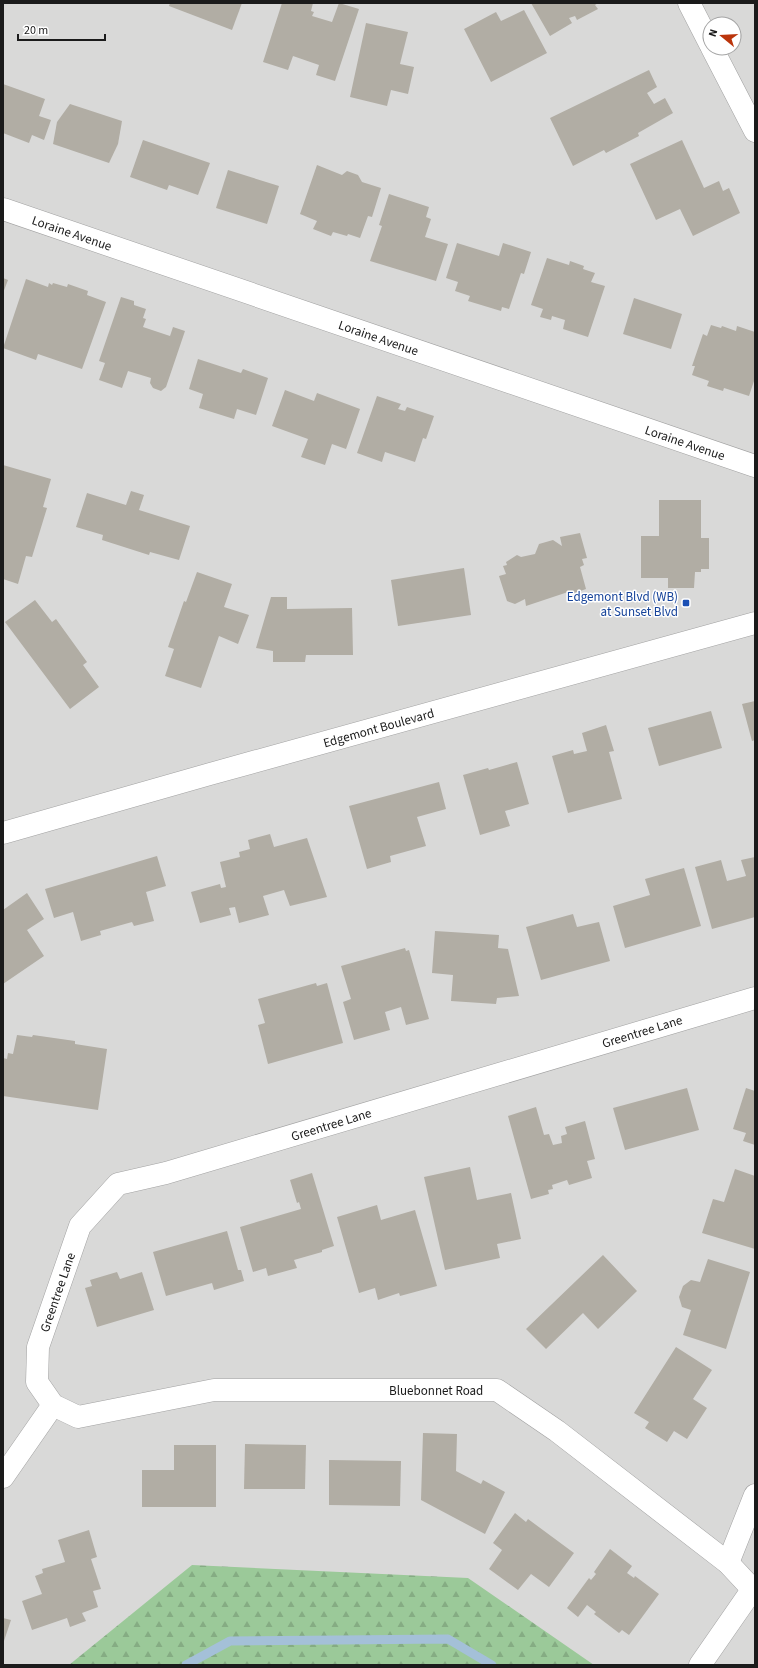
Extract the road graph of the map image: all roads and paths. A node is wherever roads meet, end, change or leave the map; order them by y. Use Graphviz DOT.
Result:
graph roads {
  1 [pos="689,3"];
  2 [pos="702,28"];
  3 [pos="716,56"];
  4 [pos="755,131"];
  5 [pos="3,209"];
  6 [pos="755,466"];
  7 [pos="755,623"];
  8 [pos="3,834"];
  9 [pos="755,998"];
  10 [pos="52,1405"];
  11 [pos="3,1477"];
  12 [pos="755,1495"];
  13 [pos="728,1563"];
  14 [pos="754,1591"];
  15 [pos="700,1665"];
  1 -- 2 [label="street"];
  3 -- 4 [label="street"];
  5 -- 6 [label="street, Loraine Avenue"];
  7 -- 8 [label="street, Edgemont Boulevard"];
  9 -- 10 [label="street, Greentree Lane"];
  10 -- 11 [label="street"];
  10 -- 13 [label="street, Bluebonnet Road"];
  12 -- 13 [label="street"];
  13 -- 14 [label="street, Bluebonnet Road"];
  14 -- 15 [label="street"];
}
